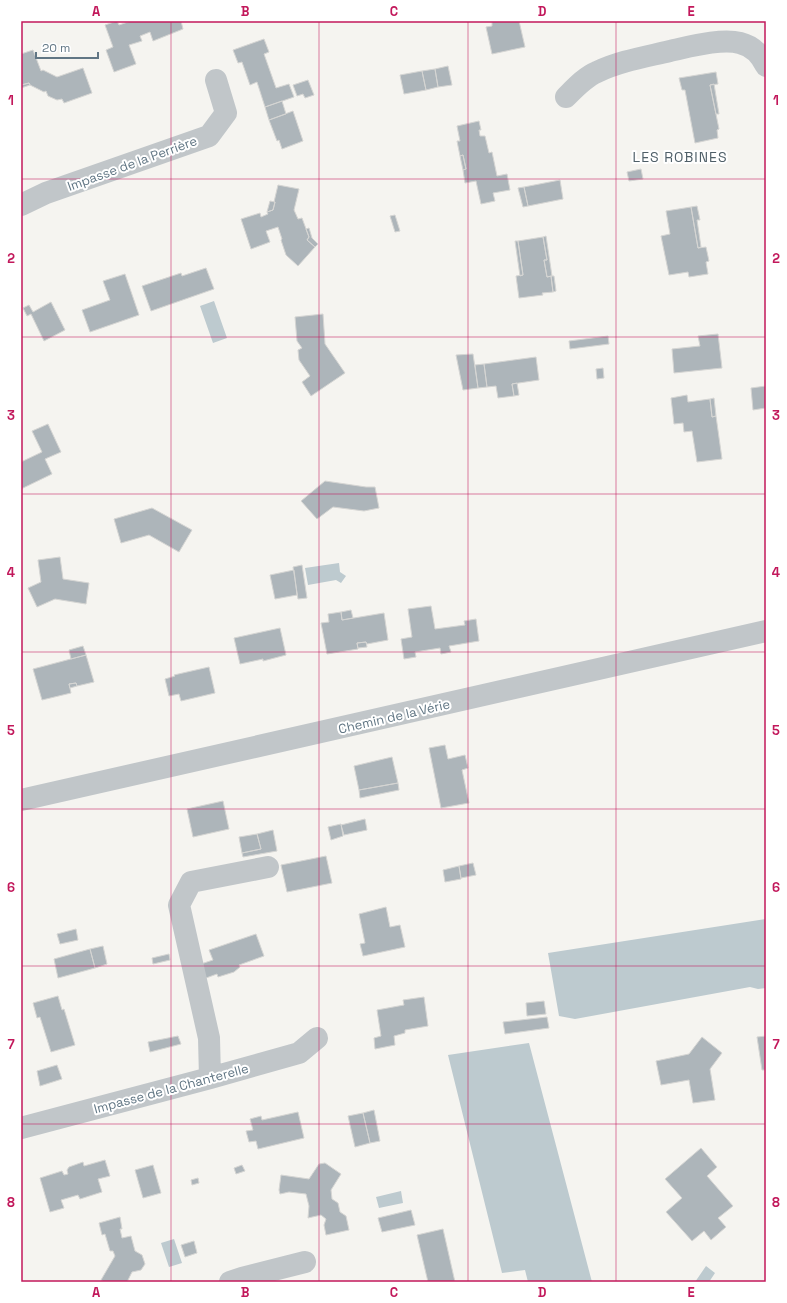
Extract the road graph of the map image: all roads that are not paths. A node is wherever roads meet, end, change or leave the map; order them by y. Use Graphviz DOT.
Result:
graph roads {
  1 [pos="766,66"];
  2 [pos="216,80"];
  3 [pos="566,97"];
  4 [pos="21,205"];
  5 [pos="766,631"];
  6 [pos="21,800"];
  7 [pos="268,867"];
  8 [pos="317,1038"];
  9 [pos="210,1078"];
  10 [pos="21,1128"];
  11 [pos="305,1262"];
  12 [pos="230,1282"];
  1 -- 3 [label="street"];
  2 -- 4 [label="street, Impasse de la Perrière"];
  5 -- 6 [label="street, Chemin de la Vérie"];
  7 -- 9 [label="street"];
  8 -- 9 [label="street, Impasse de la Chanterelle"];
  9 -- 10 [label="street, Impasse de la Chanterelle"];
  11 -- 12 [label="street"];
}
